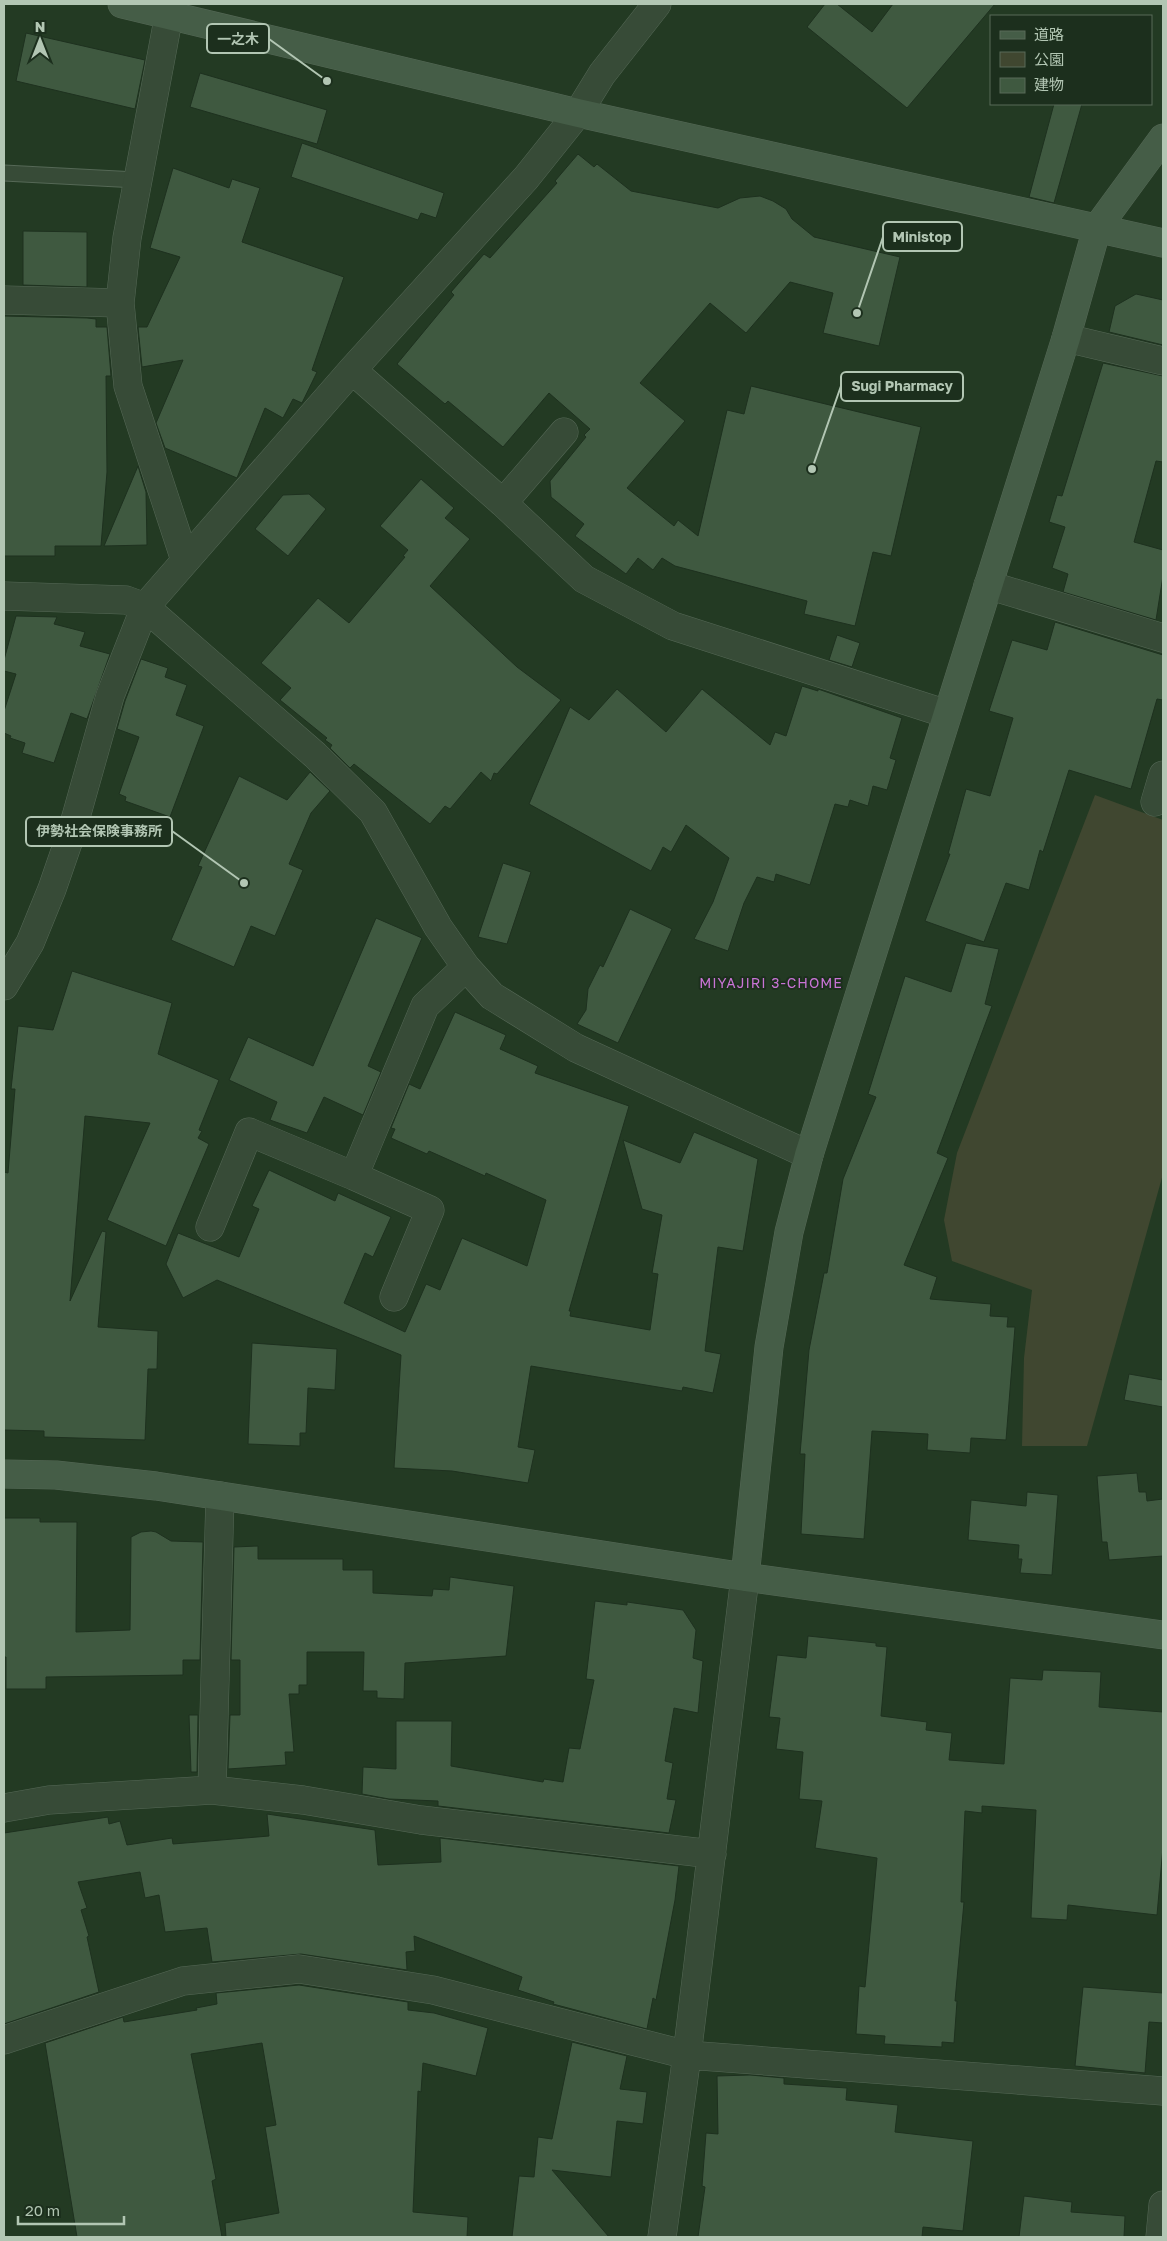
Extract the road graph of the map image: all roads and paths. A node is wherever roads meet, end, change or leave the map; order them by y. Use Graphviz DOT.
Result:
graph roads {
  1 [pos="122,4"];
  2 [pos="657,4"];
  3 [pos="170,9"];
  4 [pos="578,113"];
  5 [pos="1163,138"];
  6 [pos="4,173"];
  7 [pos="138,180"];
  8 [pos="1097,228"];
  9 [pos="1163,243"];
  10 [pos="4,300"];
  11 [pos="120,303"];
  12 [pos="1066,338"];
  13 [pos="1163,361"];
  14 [pos="352,370"];
  15 [pos="564,432"];
  16 [pos="503,503"];
  17 [pos="184,560"];
  18 [pos="988,585"];
  19 [pos="4,596"];
  20 [pos="145,606"];
  21 [pos="1163,638"];
  22 [pos="947,714"];
  23 [pos="1163,775"];
  24 [pos="1155,802"];
  25 [pos="466,967"];
  26 [pos="4,986"];
  27 [pos="809,1155"];
  28 [pos="354,1176"];
  29 [pos="210,1228"];
  30 [pos="394,1297"];
  31 [pos="4,1474"];
  32 [pos="220,1496"];
  33 [pos="745,1578"];
  34 [pos="1163,1635"];
  35 [pos="212,1790"];
  36 [pos="4,1808"];
  37 [pos="712,1854"];
  38 [pos="4,2040"];
  39 [pos="688,2055"];
  40 [pos="1163,2091"];
  41 [pos="1163,2205"];
  42 [pos="662,2237"];
  43 [pos="1160,2237"];
  1 -- 3 [label="street"];
  2 -- 4 [label="street"];
  3 -- 4 [label="street"];
  3 -- 7 [label="street"];
  4 -- 8 [label="street"];
  4 -- 14 [label="street"];
  5 -- 8 [label="street"];
  6 -- 7 [label="lane"];
  7 -- 11 [label="street"];
  8 -- 9 [label="street"];
  8 -- 12 [label="street"];
  10 -- 11 [label="street"];
  11 -- 17 [label="street"];
  12 -- 13 [label="street"];
  12 -- 18 [label="street"];
  14 -- 16 [label="street"];
  14 -- 17 [label="street"];
  15 -- 16 [label="street"];
  16 -- 22 [label="street"];
  17 -- 20 [label="street"];
  18 -- 21 [label="street"];
  18 -- 22 [label="street"];
  19 -- 20 [label="street"];
  20 -- 25 [label="street"];
  20 -- 26 [label="street"];
  22 -- 27 [label="street"];
  23 -- 24 [label="street"];
  25 -- 27 [label="street"];
  25 -- 28 [label="street"];
  27 -- 33 [label="street"];
  28 -- 29 [label="street"];
  28 -- 30 [label="street"];
  31 -- 32 [label="street"];
  32 -- 33 [label="street"];
  32 -- 35 [label="street"];
  33 -- 34 [label="street"];
  33 -- 37 [label="street"];
  35 -- 36 [label="street"];
  35 -- 37 [label="street"];
  37 -- 39 [label="street"];
  38 -- 39 [label="street"];
  39 -- 40 [label="street"];
  39 -- 42 [label="street"];
  41 -- 43 [label="street"];
}
